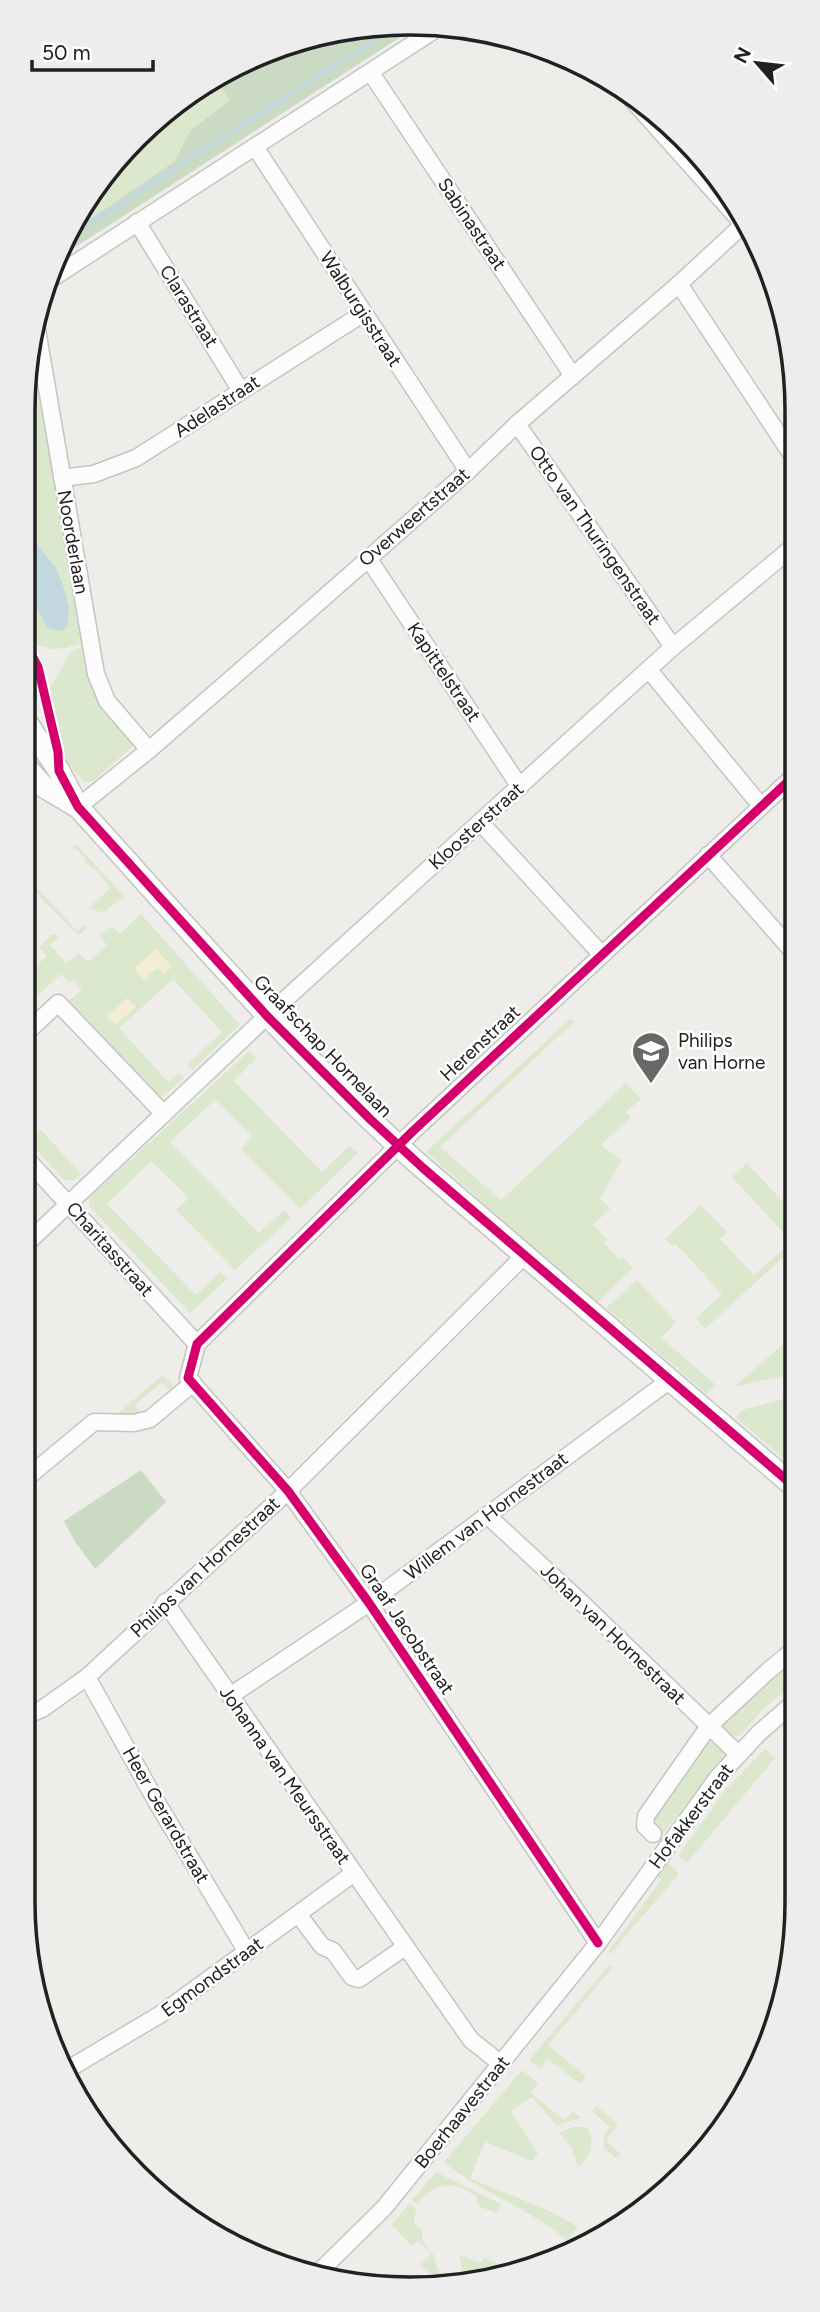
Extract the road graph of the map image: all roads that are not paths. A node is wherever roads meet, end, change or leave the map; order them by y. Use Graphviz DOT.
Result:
graph roads {
  1 [pos="426,36"];
  2 [pos="371,73"];
  3 [pos="664,135"];
  4 [pos="255,147"];
  5 [pos="710,185"];
  6 [pos="137,222"];
  7 [pos="738,229"];
  8 [pos="62,272"];
  9 [pos="679,284"];
  10 [pos="364,313"];
  11 [pos="40,348"];
  12 [pos="573,376"];
  13 [pos="241,391"];
  14 [pos="517,424"];
  15 [pos="785,444"];
  16 [pos="468,471"];
  17 [pos="62,478"];
  18 [pos="785,554"];
  19 [pos="368,558"];
  20 [pos="673,647"];
  21 [pos="649,670"];
  22 [pos="35,735"];
  23 [pos="149,750"];
  24 [pos="35,777"];
  25 [pos="785,784"];
  26 [pos="520,787"];
  27 [pos="761,806"];
  28 [pos="78,807"];
  29 [pos="481,822"];
  30 [pos="708,855"];
  31 [pos="785,943"];
  32 [pos="601,954"];
  33 [pos="267,1016"];
  34 [pos="35,1025"];
  35 [pos="164,1114"];
  36 [pos="398,1146"];
  37 [pos="35,1168"];
  38 [pos="69,1203"];
  39 [pos="35,1236"];
  40 [pos="525,1255"];
  41 [pos="197,1344"];
  42 [pos="670,1380"];
  43 [pos="193,1383"];
  44 [pos="35,1471"];
  45 [pos="785,1479"];
  46 [pos="288,1491"];
  47 [pos="487,1515"];
  48 [pos="165,1602"];
  49 [pos="369,1603"];
  50 [pos="785,1657"];
  51 [pos="87,1677"];
  52 [pos="230,1696"];
  53 [pos="785,1711"];
  54 [pos="35,1712"];
  55 [pos="709,1726"];
  56 [pos="738,1755"];
  57 [pos="653,1833"];
  58 [pos="354,1873"];
  59 [pos="298,1914"];
  60 [pos="598,1943"];
  61 [pos="405,1947"];
  62 [pos="247,1952"];
  63 [pos="500,2063"];
  64 [pos="73,2066"];
  65 [pos="324,2267"];
  1 -- 2 [label="street"];
  2 -- 4 [label="street"];
  2 -- 12 [label="street, Sabinastraat"];
  3 -- 5 [label="street"];
  4 -- 6 [label="street"];
  4 -- 10 [label="street, Walburgisstraat"];
  6 -- 8 [label="street"];
  6 -- 13 [label="street, Clarastraat"];
  7 -- 9 [label="street, Overweertstraat"];
  9 -- 12 [label="street, Overweertstraat"];
  9 -- 15 [label="street"];
  10 -- 13 [label="street, Adelastraat"];
  10 -- 16 [label="street, Walburgisstraat"];
  11 -- 17 [label="street, Noorderlaan"];
  12 -- 14 [label="street, Overweertstraat"];
  13 -- 17 [label="street, Adelastraat"];
  14 -- 16 [label="street, Overweertstraat"];
  14 -- 20 [label="street, Otto van Thuringenstraat"];
  16 -- 19 [label="street, Overweertstraat"];
  17 -- 23 [label="street, Noorderlaan"];
  18 -- 20 [label="street, Kloosterstraat"];
  19 -- 23 [label="street, Overweertstraat"];
  19 -- 26 [label="street, Kapittelstraat"];
  20 -- 21 [label="street, Kloosterstraat"];
  21 -- 26 [label="street, Kloosterstraat"];
  21 -- 27 [label="street"];
  22 -- 28 [label="street, Graafschap Hornelaan"];
  23 -- 28 [label="street, Overweertstraat"];
  24 -- 28 [label="street, Graafschap Hornelaan"];
  25 -- 27 [label="street, Herenstraat"];
  26 -- 29 [label="street, Kloosterstraat"];
  27 -- 30 [label="street, Herenstraat"];
  28 -- 33 [label="street, Graafschap Hornelaan"];
  29 -- 32 [label="street"];
  29 -- 33 [label="street, Kloosterstraat"];
  30 -- 31 [label="street"];
  30 -- 32 [label="street, Herenstraat"];
  32 -- 36 [label="street, Herenstraat"];
  33 -- 35 [label="street, Kloosterstraat"];
  33 -- 36 [label="street, Graafschap Hornelaan"];
  34 -- 35 [label="street"];
  35 -- 38 [label="street, Kloosterstraat"];
  36 -- 40 [label="street, Graafschap Hornelaan"];
  36 -- 41 [label="street, Herenstraat"];
  37 -- 38 [label="street, Charitasstraat"];
  38 -- 39 [label="street, Kloosterstraat"];
  38 -- 41 [label="street, Charitasstraat"];
  40 -- 42 [label="street, Graafschap Hornelaan"];
  40 -- 46 [label="street, Philips van Hornestraat"];
  41 -- 43 [label="street"];
  42 -- 45 [label="street, Graafschap Hornelaan"];
  42 -- 47 [label="street, Willem van Hornestraat"];
  43 -- 44 [label="street"];
  43 -- 46 [label="street, Graaf Jacobstraat"];
  46 -- 48 [label="street, Philips van Hornestraat"];
  46 -- 49 [label="street, Graaf Jacobstraat"];
  47 -- 49 [label="street, Willem van Hornestraat"];
  47 -- 55 [label="street, Johan van Hornestraat"];
  48 -- 51 [label="street, Philips van Hornestraat"];
  48 -- 52 [label="street, Johanna van Meursstraat"];
  49 -- 52 [label="street, Willem van Hornestraat"];
  49 -- 60 [label="street, Graaf Jacobstraat"];
  50 -- 55 [label="street, Hofakkerstraat"];
  51 -- 54 [label="street, Philips van Hornestraat"];
  51 -- 62 [label="street, Heer Gerardstraat"];
  52 -- 58 [label="street, Johanna van Meursstraat"];
  53 -- 56 [label="street, Hofakkerstraat"];
  55 -- 56 [label="street, Johan van Hornestraat"];
  55 -- 57 [label="street, Hofakkerstraat"];
  56 -- 60 [label="street, Hofakkerstraat"];
  58 -- 59 [label="street, Egmondstraat"];
  58 -- 61 [label="street, Johanna van Meursstraat"];
  59 -- 61 [label="street"];
  59 -- 62 [label="street, Egmondstraat"];
  60 -- 63 [label="street, Boerhaavestraat"];
  61 -- 63 [label="street, Johanna van Meursstraat"];
  62 -- 64 [label="street, Egmondstraat"];
  63 -- 65 [label="street, Boerhaavestraat"];
}
